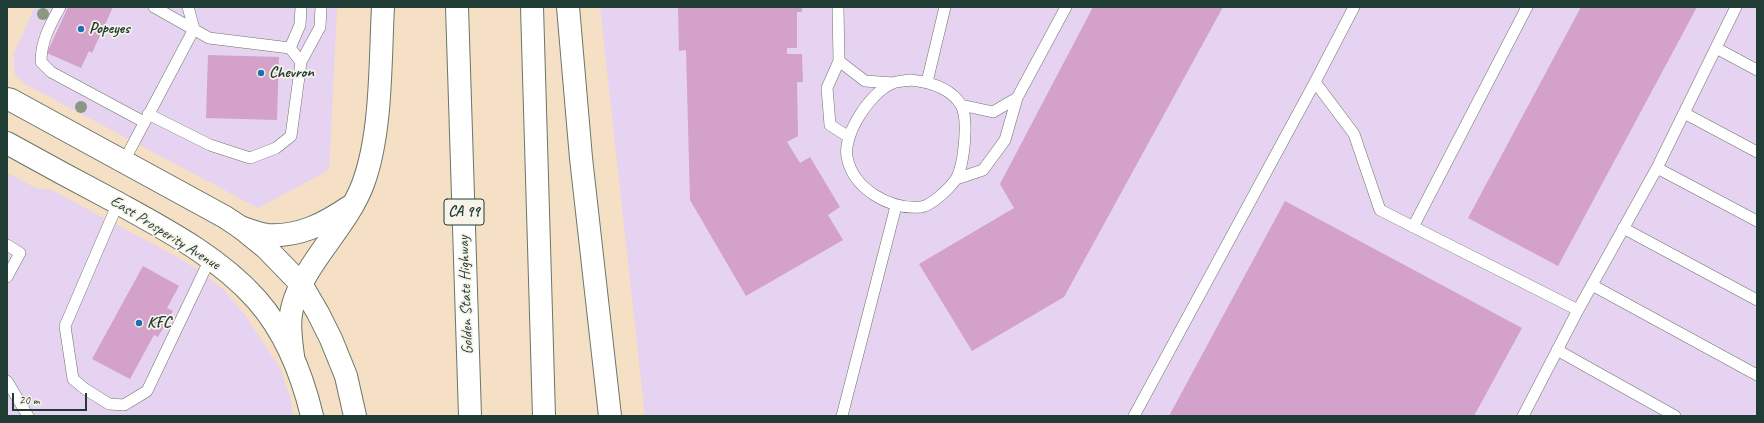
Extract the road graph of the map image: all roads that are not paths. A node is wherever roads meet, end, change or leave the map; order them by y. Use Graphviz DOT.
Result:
graph roads {
  1 [pos="60,7"];
  2 [pos="154,7"];
  3 [pos="188,7"];
  4 [pos="301,7"];
  5 [pos="321,7"];
  6 [pos="383,7"];
  7 [pos="458,7"];
  8 [pos="532,7"];
  9 [pos="568,7"];
  10 [pos="838,7"];
  11 [pos="945,7"];
  12 [pos="1066,7"];
  13 [pos="1354,7"];
  14 [pos="1527,7"];
  15 [pos="1736,7"];
  16 [pos="194,29"];
  17 [pos="290,48"];
  18 [pos="1716,48"];
  19 [pos="839,61"];
  20 [pos="301,62"];
  21 [pos="1757,70"];
  22 [pos="927,82"];
  23 [pos="1315,82"];
  24 [pos="893,83"];
  25 [pos="1018,98"];
  26 [pos="7,99"];
  27 [pos="961,105"];
  28 [pos="1684,113"];
  29 [pos="146,118"];
  30 [pos="849,137"];
  31 [pos="7,143"];
  32 [pos="1757,152"];
  33 [pos="124,161"];
  34 [pos="1657,168"];
  35 [pos="956,179"];
  36 [pos="118,203"];
  37 [pos="354,204"];
  38 [pos="896,206"];
  39 [pos="1757,221"];
  40 [pos="240,227"];
  41 [pos="1413,227"];
  42 [pos="1623,228"];
  43 [pos="7,245"];
  44 [pos="210,259"];
  45 [pos="7,277"];
  46 [pos="301,284"];
  47 [pos="1592,285"];
  48 [pos="1757,300"];
  49 [pos="1578,310"];
  50 [pos="1557,350"];
  51 [pos="292,356"];
  52 [pos="1757,375"];
  53 [pos="7,381"];
  54 [pos="1524,415"];
  55 [pos="28,416"];
  56 [pos="312,416"];
  57 [pos="355,416"];
  58 [pos="470,416"];
  59 [pos="544,416"];
  60 [pos="610,416"];
  61 [pos="842,416"];
  62 [pos="1134,416"];
  63 [pos="1675,416"];
  1 -- 29 [label="lane"];
  2 -- 16 [label="lane"];
  3 -- 16 [label="lane"];
  4 -- 17 [label="lane"];
  5 -- 20 [label="lane"];
  6 -- 37 [label="main road"];
  7 -- 58 [label="main road, Golden State Highway / CA 99"];
  8 -- 59 [label="main road"];
  9 -- 60 [label="main road"];
  10 -- 19 [label="lane"];
  11 -- 22 [label="lane"];
  12 -- 25 [label="lane"];
  13 -- 23 [label="lane"];
  14 -- 41 [label="lane"];
  15 -- 18 [label="lane"];
  16 -- 17 [label="lane"];
  16 -- 29 [label="lane"];
  17 -- 20 [label="lane"];
  18 -- 21 [label="lane"];
  18 -- 28 [label="lane"];
  19 -- 24 [label="lane"];
  19 -- 30 [label="lane"];
  20 -- 29 [label="lane"];
  22 -- 24 [label="lane"];
  22 -- 27 [label="lane"];
  23 -- 41 [label="lane"];
  23 -- 62 [label="lane"];
  24 -- 30 [label="lane"];
  25 -- 27 [label="lane"];
  25 -- 35 [label="lane"];
  26 -- 33 [label="main road"];
  27 -- 35 [label="lane"];
  28 -- 32 [label="lane"];
  28 -- 34 [label="lane"];
  29 -- 33 [label="lane"];
  30 -- 38 [label="lane"];
  31 -- 36 [label="main road, East Prosperity Avenue"];
  33 -- 40 [label="main road"];
  34 -- 39 [label="lane"];
  34 -- 42 [label="lane"];
  35 -- 38 [label="lane"];
  36 -- 44 [label="main road, East Prosperity Avenue"];
  36 -- 44 [label="lane"];
  37 -- 40 [label="main road"];
  37 -- 46 [label="main road"];
  38 -- 61 [label="lane"];
  40 -- 46 [label="main road"];
  41 -- 49 [label="lane"];
  42 -- 47 [label="lane"];
  42 -- 48 [label="lane"];
  43 -- 45 [label="lane"];
  44 -- 51 [label="main road, East Prosperity Avenue"];
  46 -- 51 [label="main road"];
  46 -- 57 [label="main road"];
  47 -- 49 [label="lane"];
  47 -- 52 [label="lane"];
  49 -- 50 [label="lane"];
  50 -- 54 [label="lane"];
  50 -- 63 [label="lane"];
  51 -- 56 [label="main road, East Prosperity Avenue"];
  53 -- 55 [label="lane"];
}
